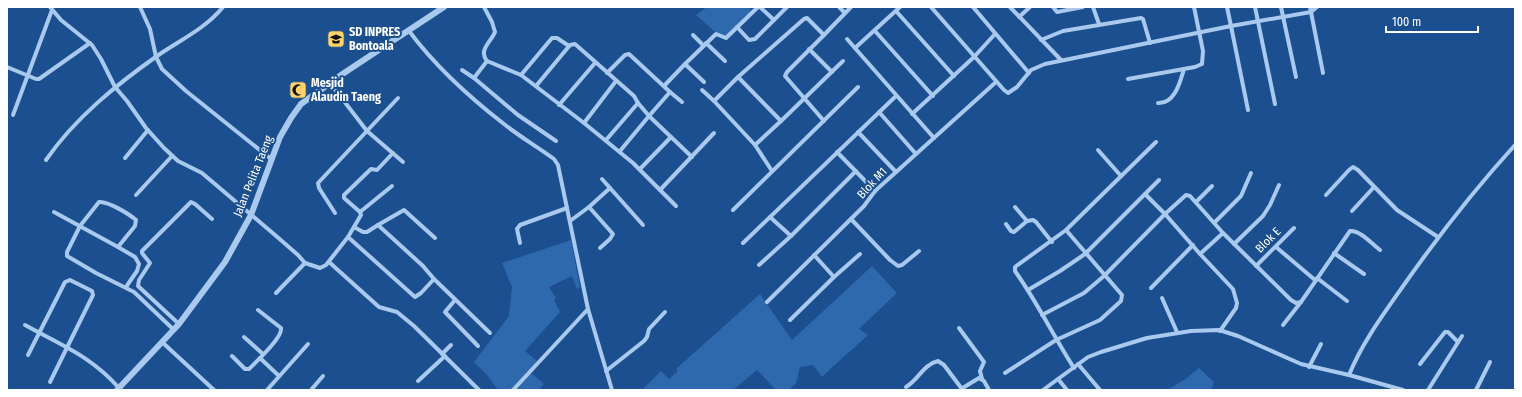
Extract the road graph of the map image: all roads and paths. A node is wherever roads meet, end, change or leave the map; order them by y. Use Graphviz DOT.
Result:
graph roads {
  1 [pos="140,7"];
  2 [pos="223,7"];
  3 [pos="444,7"];
  4 [pos="484,7"];
  5 [pos="759,7"];
  6 [pos="787,7"];
  7 [pos="839,7"];
  8 [pos="852,7"];
  9 [pos="900,7"];
  10 [pos="931,7"];
  11 [pos="973,7"];
  12 [pos="1010,7"];
  13 [pos="1030,7"];
  14 [pos="1053,7"];
  15 [pos="1083,7"];
  16 [pos="1093,7"];
  17 [pos="1194,7"];
  18 [pos="1227,7"];
  19 [pos="1255,7"];
  20 [pos="1281,7"];
  21 [pos="1310,7"];
  22 [pos="1317,7"];
  23 [pos="51,8"];
  24 [pos="896,11"];
  25 [pos="1311,12"];
  26 [pos="845,14"];
  27 [pos="1019,17"];
  28 [pos="1284,17"];
  29 [pos="774,20"];
  30 [pos="1257,21"];
  31 [pos="1099,24"];
  32 [pos="1231,26"];
  33 [pos="737,28"];
  34 [pos="409,31"];
  35 [pos="875,31"];
  36 [pos="824,34"];
  37 [pos="995,34"];
  38 [pos="1199,34"];
  39 [pos="693,35"];
  40 [pos="847,39"];
  41 [pos="1041,40"];
  42 [pos="90,43"];
  43 [pos="1150,43"];
  44 [pos="704,44"];
  45 [pos="569,46"];
  46 [pos="855,48"];
  47 [pos="809,49"];
  48 [pos="156,57"];
  49 [pos="974,57"];
  50 [pos="1061,60"];
  51 [pos="487,61"];
  52 [pos="725,61"];
  53 [pos="843,61"];
  54 [pos="595,63"];
  55 [pos="684,64"];
  56 [pos="7,67"];
  57 [pos="1184,69"];
  58 [pos="462,70"];
  59 [pos="832,72"];
  60 [pos="607,73"];
  61 [pos="1029,73"];
  62 [pos="1322,73"];
  63 [pos="27,75"];
  64 [pos="521,76"];
  65 [pos="954,76"];
  66 [pos="738,77"];
  67 [pos="1296,77"];
  68 [pos="474,78"];
  69 [pos="1128,79"];
  70 [pos="616,81"];
  71 [pos="704,82"];
  72 [pos="996,82"];
  73 [pos="330,83"];
  74 [pos="536,86"];
  75 [pos="664,86"];
  76 [pos="115,87"];
  77 [pos="858,87"];
  78 [pos="702,90"];
  79 [pos="670,92"];
  80 [pos="896,96"];
  81 [pos="933,96"];
  82 [pos="398,98"];
  83 [pos="805,99"];
  84 [pos="714,101"];
  85 [pos="682,102"];
  86 [pos="638,103"];
  87 [pos="1158,103"];
  88 [pos="1275,104"];
  89 [pos="559,105"];
  90 [pos="1248,110"];
  91 [pos="879,112"];
  92 [pos="912,114"];
  93 [pos="13,115"];
  94 [pos="649,116"];
  95 [pos="781,121"];
  96 [pos="824,121"];
  97 [pos="584,123"];
  98 [pos="148,130"];
  99 [pos="367,131"];
  100 [pos="858,132"];
  101 [pos="714,133"];
  102 [pos="671,137"];
  103 [pos="934,138"];
  104 [pos="606,140"];
  105 [pos="556,141"];
  106 [pos="1156,142"];
  107 [pos="755,145"];
  108 [pos="1515,145"];
  109 [pos="1098,150"];
  110 [pos="620,151"];
  111 [pos="837,152"];
  112 [pos="393,153"];
  113 [pos="916,154"];
  114 [pos="172,156"];
  115 [pos="692,157"];
  116 [pos="125,158"];
  117 [pos="271,159"];
  118 [pos="46,160"];
  119 [pos="403,162"];
  120 [pos="640,169"];
  121 [pos="856,171"];
  122 [pos="772,172"];
  123 [pos="896,172"];
  124 [pos="1251,173"];
  125 [pos="1122,176"];
  126 [pos="602,179"];
  127 [pos="1159,180"];
  128 [pos="1279,185"];
  129 [pos="392,186"];
  130 [pos="1212,186"];
  131 [pos="1374,187"];
  132 [pos="610,188"];
  133 [pos="660,190"];
  134 [pos="875,192"];
  135 [pos="1145,194"];
  136 [pos="136,195"];
  137 [pos="1326,195"];
  138 [pos="1196,202"];
  139 [pos="676,206"];
  140 [pos="589,207"];
  141 [pos="1015,207"];
  142 [pos="567,208"];
  143 [pos="733,210"];
  144 [pos="1352,211"];
  145 [pos="54,212"];
  146 [pos="360,212"];
  147 [pos="335,213"];
  148 [pos="251,214"];
  149 [pos="1165,214"];
  150 [pos="770,217"];
  151 [pos="212,219"];
  152 [pos="851,219"];
  153 [pos="570,221"];
  154 [pos="1027,221"];
  155 [pos="1215,222"];
  156 [pos="1006,224"];
  157 [pos="378,225"];
  158 [pos="643,225"];
  159 [pos="80,226"];
  160 [pos="354,227"];
  161 [pos="1294,228"];
  162 [pos="1066,230"];
  163 [pos="1223,233"];
  164 [pos="791,236"];
  165 [pos="348,237"];
  166 [pos="1438,237"];
  167 [pos="435,238"];
  168 [pos="1052,242"];
  169 [pos="520,243"];
  170 [pos="743,243"];
  171 [pos="1234,244"];
  172 [pos="1193,245"];
  173 [pos="118,246"];
  174 [pos="1276,246"];
  175 [pos="600,248"];
  176 [pos="1380,250"];
  177 [pos="919,252"];
  178 [pos="1334,253"];
  179 [pos="860,254"];
  180 [pos="1085,254"];
  181 [pos="1200,254"];
  182 [pos="814,255"];
  183 [pos="329,262"];
  184 [pos="305,263"];
  185 [pos="759,265"];
  186 [pos="1256,266"];
  187 [pos="1364,274"];
  188 [pos="1104,276"];
  189 [pos="834,277"];
  190 [pos="434,279"];
  191 [pos="1316,279"];
  192 [pos="126,287"];
  193 [pos="1151,288"];
  194 [pos="1028,290"];
  195 [pos="276,293"];
  196 [pos="1162,298"];
  197 [pos="455,300"];
  198 [pos="1347,300"];
  199 [pos="767,302"];
  200 [pos="1301,302"];
  201 [pos="588,309"];
  202 [pos="258,310"];
  203 [pos="665,312"];
  204 [pos="1042,315"];
  205 [pos="790,320"];
  206 [pos="179,324"];
  207 [pos="25,325"];
  208 [pos="1283,325"];
  209 [pos="959,328"];
  210 [pos="174,330"];
  211 [pos="1220,331"];
  212 [pos="39,332"];
  213 [pos="1176,332"];
  214 [pos="490,333"];
  215 [pos="1462,336"];
  216 [pos="244,337"];
  217 [pos="1056,340"];
  218 [pos="162,342"];
  219 [pos="1458,342"];
  220 [pos="308,344"];
  221 [pos="1321,344"];
  222 [pos="451,345"];
  223 [pos="478,346"];
  224 [pos="67,347"];
  225 [pos="28,355"];
  226 [pos="443,355"];
  227 [pos="232,356"];
  228 [pos="262,356"];
  229 [pos="1490,362"];
  230 [pos="1420,364"];
  231 [pos="1076,366"];
  232 [pos="1310,367"];
  233 [pos="606,371"];
  234 [pos="1005,373"];
  235 [pos="279,376"];
  236 [pos="323,376"];
  237 [pos="1349,376"];
  238 [pos="982,379"];
  239 [pos="1058,379"];
  240 [pos="418,381"];
  241 [pos="50,382"];
  242 [pos="906,387"];
  243 [pos="1382,388"];
  244 [pos="118,389"];
  245 [pos="961,389"];
  246 [pos="214,390"];
  247 [pos="267,390"];
  248 [pos="311,390"];
  249 [pos="479,390"];
  250 [pos="514,390"];
  251 [pos="612,390"];
  252 [pos="989,390"];
  253 [pos="1043,390"];
  254 [pos="1067,390"];
  255 [pos="1100,390"];
  256 [pos="1403,390"];
  257 [pos="1428,390"];
  258 [pos="1476,390"];
  1 -- 48 [label="street"];
  2 -- 48 [label="street"];
  3 -- 34 [label="street, Jalan Pelita Taeng"];
  4 -- 51 [label="street"];
  5 -- 29 [label="street"];
  5 -- 33 [label="street"];
  6 -- 29 [label="street"];
  7 -- 26 [label="street"];
  8 -- 26 [label="street"];
  9 -- 24 [label="street"];
  10 -- 49 [label="street"];
  11 -- 37 [label="street"];
  12 -- 27 [label="street"];
  13 -- 27 [label="street"];
  14 -- 15 [label="street"];
  16 -- 31 [label="street"];
  17 -- 38 [label="street"];
  18 -- 32 [label="street"];
  19 -- 30 [label="street"];
  20 -- 28 [label="street"];
  21 -- 25 [label="street"];
  22 -- 25 [label="street"];
  23 -- 42 [label="street"];
  23 -- 63 [label="street"];
  24 -- 35 [label="street"];
  24 -- 65 [label="street"];
  25 -- 28 [label="street"];
  25 -- 62 [label="street"];
  26 -- 36 [label="street"];
  27 -- 41 [label="street"];
  28 -- 30 [label="street"];
  28 -- 67 [label="street"];
  29 -- 33 [label="street"];
  30 -- 32 [label="street"];
  30 -- 88 [label="street"];
  31 -- 41 [label="street"];
  31 -- 43 [label="street"];
  32 -- 38 [label="street"];
  32 -- 90 [label="street"];
  33 -- 44 [label="street"];
  34 -- 73 [label="street, Jalan Pelita Taeng"];
  34 -- 142 [label="street"];
  35 -- 46 [label="street"];
  35 -- 81 [label="street"];
  36 -- 47 [label="street"];
  36 -- 66 [label="street"];
  37 -- 49 [label="street"];
  37 -- 61 [label="street"];
  38 -- 43 [label="street"];
  38 -- 57 [label="street"];
  39 -- 44 [label="street"];
  40 -- 46 [label="street"];
  41 -- 50 [label="street"];
  42 -- 63 [label="street"];
  42 -- 76 [label="street"];
  43 -- 50 [label="street"];
  44 -- 52 [label="street"];
  44 -- 55 [label="street"];
  45 -- 54 [label="street"];
  45 -- 64 [label="street"];
  45 -- 74 [label="street"];
  46 -- 80 [label="street"];
  47 -- 59 [label="street"];
  47 -- 83 [label="street"];
  48 -- 76 [label="street"];
  48 -- 117 [label="street"];
  49 -- 65 [label="street"];
  49 -- 72 [label="street"];
  50 -- 61 [label="street"];
  51 -- 64 [label="street"];
  51 -- 68 [label="street"];
  53 -- 59 [label="street"];
  54 -- 60 [label="street"];
  54 -- 89 [label="street"];
  55 -- 71 [label="street"];
  55 -- 75 [label="street"];
  56 -- 63 [label="street"];
  57 -- 69 [label="street"];
  57 -- 87 [label="street"];
  58 -- 68 [label="street"];
  59 -- 83 [label="street"];
  60 -- 70 [label="street"];
  60 -- 75 [label="street"];
  61 -- 72 [label="street"];
  63 -- 93 [label="street"];
  64 -- 74 [label="street"];
  65 -- 81 [label="street"];
  66 -- 84 [label="street"];
  66 -- 95 [label="street"];
  68 -- 105 [label="street"];
  70 -- 86 [label="street"];
  70 -- 97 [label="street"];
  72 -- 103 [label="street, Blok M1"];
  73 -- 99 [label="street"];
  73 -- 117 [label="street, Jalan Pelita Taeng"];
  74 -- 89 [label="street"];
  75 -- 79 [label="street"];
  76 -- 98 [label="street"];
  76 -- 118 [label="street"];
  77 -- 96 [label="street"];
  78 -- 84 [label="street"];
  79 -- 85 [label="street"];
  79 -- 94 [label="street"];
  80 -- 91 [label="street"];
  80 -- 92 [label="street"];
  81 -- 92 [label="street"];
  82 -- 99 [label="street"];
  83 -- 95 [label="street"];
  83 -- 96 [label="street"];
  84 -- 107 [label="street"];
  86 -- 94 [label="street"];
  86 -- 104 [label="street"];
  89 -- 97 [label="street"];
  91 -- 100 [label="street"];
  91 -- 113 [label="street"];
  92 -- 103 [label="street"];
  94 -- 102 [label="street"];
  94 -- 110 [label="street"];
  95 -- 107 [label="street"];
  96 -- 122 [label="street"];
  97 -- 104 [label="street"];
  98 -- 114 [label="street"];
  98 -- 116 [label="street"];
  99 -- 112 [label="street"];
  99 -- 147 [label="street"];
  100 -- 111 [label="street"];
  100 -- 123 [label="street"];
  101 -- 115 [label="street"];
  102 -- 115 [label="street"];
  102 -- 120 [label="street"];
  103 -- 113 [label="street, Blok M1"];
  104 -- 110 [label="street"];
  106 -- 125 [label="street"];
  107 -- 122 [label="street"];
  108 -- 166 [label="street"];
  109 -- 125 [label="street"];
  110 -- 120 [label="street"];
  111 -- 121 [label="street"];
  111 -- 150 [label="street"];
  112 -- 119 [label="street"];
  112 -- 146 [label="street"];
  113 -- 123 [label="street, Blok M1"];
  114 -- 136 [label="street"];
  114 -- 148 [label="street"];
  115 -- 133 [label="street"];
  117 -- 148 [label="street, Jalan Pelita Taeng"];
  120 -- 133 [label="street"];
  121 -- 134 [label="street"];
  121 -- 164 [label="street"];
  122 -- 143 [label="street"];
  123 -- 134 [label="street, Blok M1"];
  124 -- 155 [label="street"];
  125 -- 162 [label="street"];
  126 -- 132 [label="street"];
  127 -- 135 [label="street"];
  128 -- 171 [label="street"];
  129 -- 146 [label="street"];
  130 -- 138 [label="street"];
  131 -- 137 [label="street"];
  131 -- 144 [label="street"];
  131 -- 166 [label="street"];
  132 -- 140 [label="street"];
  132 -- 158 [label="street"];
  133 -- 139 [label="street"];
  134 -- 152 [label="street, Blok M1"];
  135 -- 149 [label="street"];
  135 -- 180 [label="street"];
  138 -- 149 [label="street"];
  138 -- 155 [label="street"];
  140 -- 153 [label="street"];
  140 -- 175 [label="street"];
  141 -- 154 [label="street"];
  142 -- 153 [label="street"];
  142 -- 169 [label="street"];
  145 -- 159 [label="street"];
  146 -- 160 [label="street"];
  148 -- 184 [label="street"];
  148 -- 206 [label="street, Jalan Pelita Taeng"];
  149 -- 172 [label="street"];
  149 -- 188 [label="street"];
  150 -- 164 [label="street"];
  150 -- 170 [label="street"];
  151 -- 206 [label="street"];
  152 -- 177 [label="street"];
  152 -- 182 [label="street, Blok M1"];
  153 -- 201 [label="street"];
  154 -- 156 [label="street"];
  154 -- 168 [label="street"];
  155 -- 163 [label="street"];
  157 -- 160 [label="street"];
  157 -- 167 [label="street"];
  157 -- 190 [label="street"];
  159 -- 173 [label="street"];
  159 -- 173 [label="street"];
  159 -- 192 [label="street"];
  160 -- 165 [label="street"];
  161 -- 174 [label="street, Blok E"];
  162 -- 168 [label="street"];
  162 -- 180 [label="street"];
  163 -- 171 [label="street"];
  163 -- 181 [label="street"];
  164 -- 185 [label="street"];
  165 -- 183 [label="street"];
  165 -- 190 [label="street"];
  166 -- 237 [label="street"];
  168 -- 194 [label="street"];
  171 -- 186 [label="street"];
  172 -- 181 [label="street"];
  172 -- 193 [label="street"];
  173 -- 192 [label="street"];
  174 -- 186 [label="street, Blok E"];
  174 -- 191 [label="street"];
  176 -- 178 [label="street"];
  178 -- 187 [label="street"];
  178 -- 191 [label="street"];
  179 -- 189 [label="street"];
  180 -- 188 [label="street"];
  180 -- 194 [label="street"];
  181 -- 211 [label="street"];
  182 -- 189 [label="street"];
  182 -- 199 [label="street, Blok M1"];
  183 -- 184 [label="street"];
  183 -- 226 [label="street"];
  184 -- 195 [label="street"];
  186 -- 200 [label="street"];
  188 -- 204 [label="street"];
  188 -- 217 [label="street"];
  189 -- 205 [label="street"];
  190 -- 197 [label="street"];
  191 -- 198 [label="street"];
  191 -- 200 [label="street"];
  192 -- 210 [label="street"];
  194 -- 204 [label="street"];
  196 -- 213 [label="street"];
  197 -- 214 [label="street"];
  197 -- 223 [label="street"];
  200 -- 208 [label="street"];
  201 -- 233 [label="street"];
  201 -- 250 [label="street"];
  202 -- 228 [label="street"];
  203 -- 233 [label="street"];
  204 -- 217 [label="street"];
  206 -- 210 [label="street, Jalan Pelita Taeng"];
  207 -- 212 [label="street"];
  209 -- 238 [label="street"];
  210 -- 218 [label="street, Jalan Pelita Taeng"];
  211 -- 213 [label="street"];
  211 -- 232 [label="street"];
  212 -- 224 [label="street"];
  212 -- 224 [label="street"];
  212 -- 225 [label="street"];
  213 -- 231 [label="street"];
  215 -- 219 [label="street"];
  216 -- 228 [label="street"];
  217 -- 231 [label="street"];
  217 -- 234 [label="street"];
  218 -- 244 [label="street, Jalan Pelita Taeng"];
  218 -- 246 [label="street"];
  219 -- 230 [label="street"];
  219 -- 257 [label="street"];
  220 -- 235 [label="street"];
  221 -- 232 [label="street"];
  222 -- 226 [label="street"];
  224 -- 241 [label="street"];
  224 -- 244 [label="street"];
  226 -- 240 [label="street"];
  226 -- 249 [label="street"];
  227 -- 228 [label="street"];
  228 -- 235 [label="street"];
  229 -- 258 [label="street"];
  231 -- 239 [label="street"];
  231 -- 255 [label="street"];
  232 -- 237 [label="street"];
  233 -- 251 [label="street"];
  235 -- 247 [label="street"];
  236 -- 248 [label="street"];
  237 -- 243 [label="street"];
  238 -- 245 [label="street"];
  238 -- 252 [label="street"];
  239 -- 253 [label="street"];
  239 -- 254 [label="street"];
  242 -- 245 [label="street"];
  243 -- 256 [label="street"];
}
